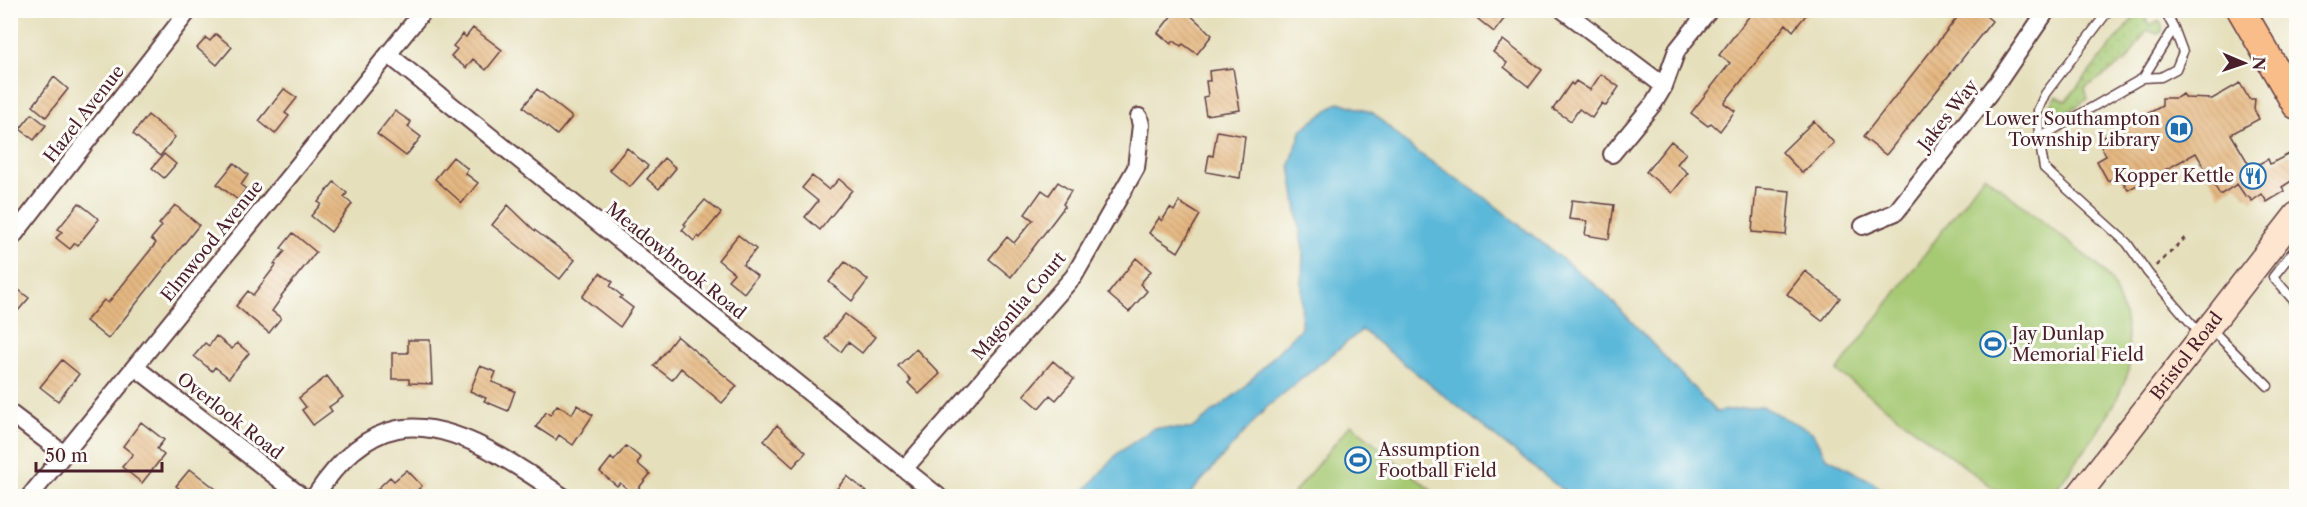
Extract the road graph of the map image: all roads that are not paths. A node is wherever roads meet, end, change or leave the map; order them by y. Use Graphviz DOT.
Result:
graph roads {
  1 [pos="189,10"];
  2 [pos="424,10"];
  3 [pos="1563,10"];
  4 [pos="1709,10"];
  5 [pos="2047,10"];
  6 [pos="2109,10"];
  7 [pos="2164,10"];
  8 [pos="2241,10"];
  9 [pos="2174,28"];
  10 [pos="389,55"];
  11 [pos="2143,78"];
  12 [pos="1664,86"];
  13 [pos="2296,105"];
  14 [pos="1139,117"];
  15 [pos="2039,138"];
  16 [pos="1612,154"];
  17 [pos="2296,215"];
  18 [pos="1863,226"];
  19 [pos="10,240"];
  20 [pos="2296,248"];
  21 [pos="2265,270"];
  22 [pos="2296,303"];
  23 [pos="2205,331"];
  24 [pos="135,367"];
  25 [pos="2268,386"];
  26 [pos="10,413"];
  27 [pos="64,454"];
  28 [pos="904,468"];
  29 [pos="30,496"];
  30 [pos="301,496"];
  31 [pos="315,496"];
  32 [pos="562,496"];
  33 [pos="938,496"];
  34 [pos="2078,496"];
  1 -- 19 [label="street, Hazel Avenue"];
  2 -- 10 [label="street, Elmwood Avenue"];
  3 -- 12 [label="street"];
  4 -- 12 [label="street"];
  5 -- 18 [label="street, Jakes Way"];
  6 -- 15 [label="lane"];
  7 -- 9 [label="lane"];
  8 -- 13 [label="main road"];
  9 -- 11 [label="lane"];
  9 -- 11 [label="lane"];
  10 -- 24 [label="street, Elmwood Avenue"];
  10 -- 28 [label="street, Meadowbrook Road"];
  11 -- 15 [label="lane"];
  12 -- 16 [label="street"];
  14 -- 28 [label="street, Magonlia Court"];
  15 -- 23 [label="lane"];
  17 -- 21 [label="main road, Bristol Road"];
  20 -- 21 [label="lane"];
  21 -- 22 [label="lane"];
  21 -- 23 [label="main road, Bristol Road"];
  23 -- 25 [label="lane"];
  23 -- 34 [label="main road, Bristol Road"];
  24 -- 27 [label="street, Elmwood Avenue"];
  24 -- 30 [label="street, Overlook Road"];
  26 -- 27 [label="street"];
  27 -- 29 [label="street, Elmwood Avenue"];
  28 -- 33 [label="street, Meadowbrook Road"];
  31 -- 32 [label="street"];
}
